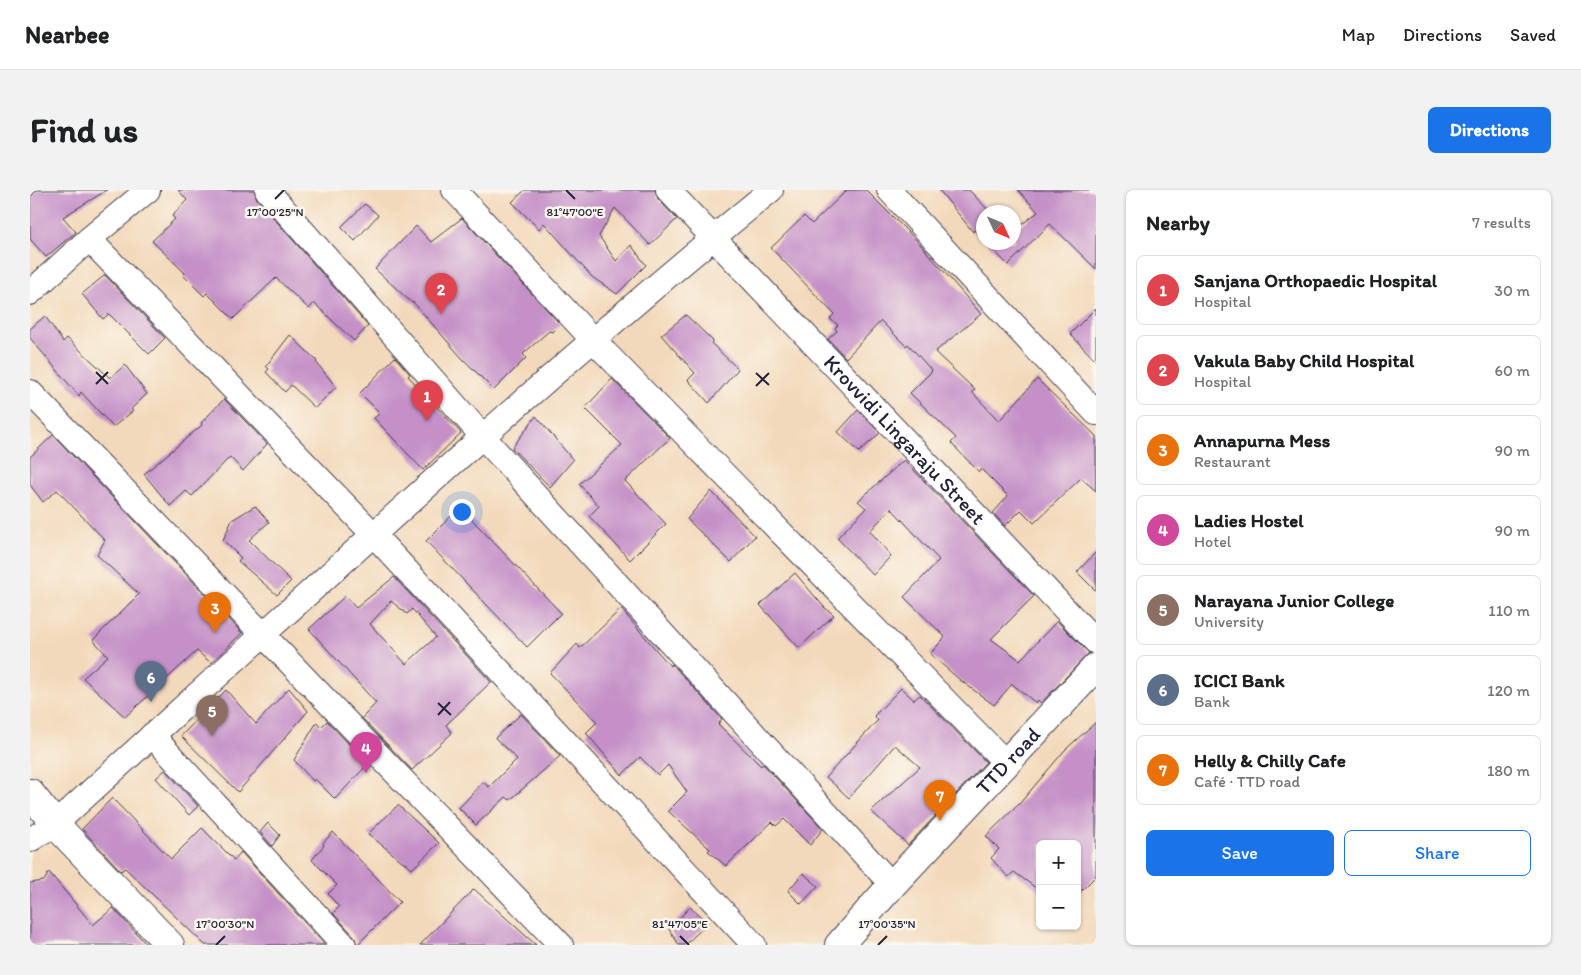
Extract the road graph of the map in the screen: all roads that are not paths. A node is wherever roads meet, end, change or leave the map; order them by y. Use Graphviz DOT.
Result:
graph roads {
  1 [pos="148,190"];
  2 [pos="267,190"];
  3 [pos="454,190"];
  4 [pos="668,190"];
  5 [pos="771,190"];
  6 [pos="889,190"];
  7 [pos="713,238"];
  8 [pos="89,239"];
  9 [pos="30,293"];
  10 [pos="594,341"];
  11 [pos="30,392"];
  12 [pos="1096,413"];
  13 [pos="483,437"];
  14 [pos="372,533"];
  15 [pos="262,633"];
  16 [pos="1096,642"];
  17 [pos="1096,666"];
  18 [pos="152,736"];
  19 [pos="1007,764"];
  20 [pos="30,792"];
  21 [pos="54,824"];
  22 [pos="30,840"];
  23 [pos="892,885"];
  24 [pos="170,945"];
  25 [pos="344,945"];
  26 [pos="561,945"];
  27 [pos="754,945"];
  28 [pos="839,945"];
  1 -- 8 [label="street"];
  2 -- 13 [label="street"];
  3 -- 10 [label="street"];
  4 -- 7 [label="street, Krovvidi Lingaraju Street"];
  5 -- 7 [label="street"];
  6 -- 12 [label="street"];
  7 -- 10 [label="street"];
  7 -- 16 [label="street, Krovvidi Lingaraju Street"];
  8 -- 9 [label="street"];
  8 -- 14 [label="street"];
  10 -- 13 [label="street"];
  10 -- 19 [label="street"];
  11 -- 15 [label="street"];
  13 -- 14 [label="street"];
  13 -- 23 [label="street"];
  14 -- 15 [label="street"];
  14 -- 27 [label="street"];
  15 -- 18 [label="street"];
  15 -- 26 [label="street"];
  17 -- 19 [label="street, TTD road"];
  18 -- 21 [label="street"];
  18 -- 25 [label="street"];
  19 -- 23 [label="street, TTD road"];
  20 -- 21 [label="street"];
  21 -- 22 [label="street"];
  21 -- 24 [label="street"];
  23 -- 28 [label="street, TTD road"];
}
